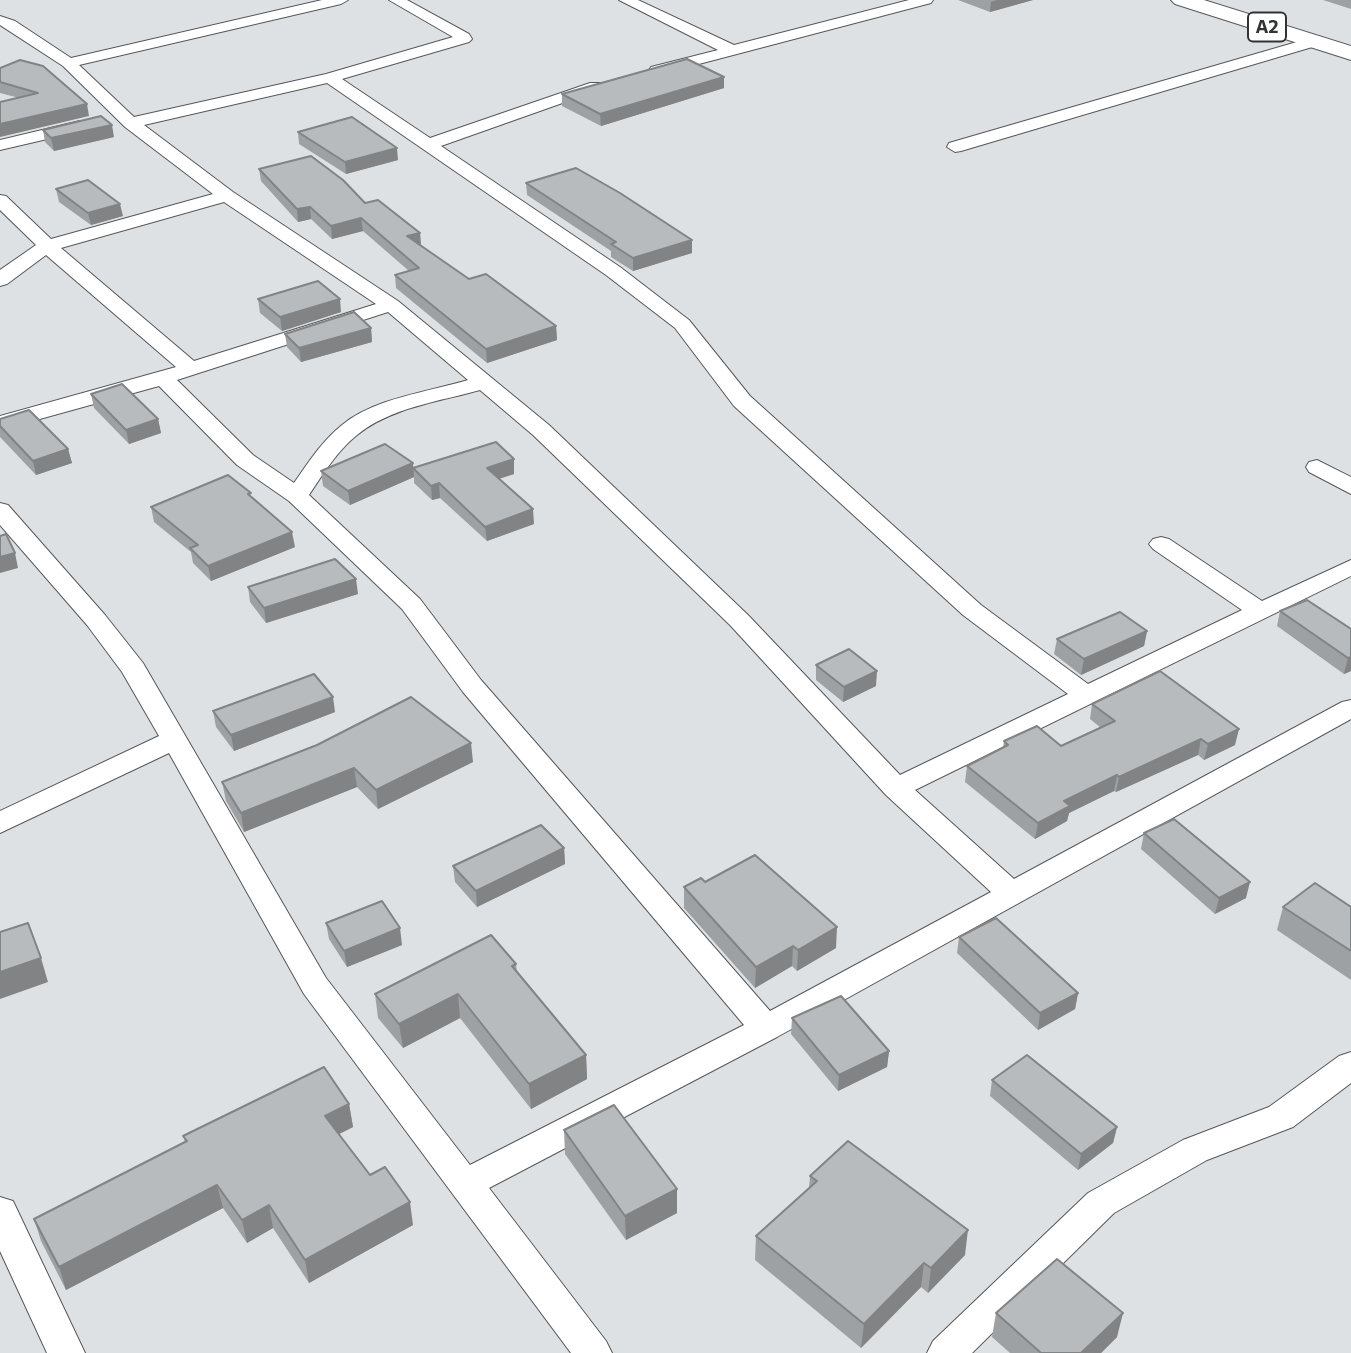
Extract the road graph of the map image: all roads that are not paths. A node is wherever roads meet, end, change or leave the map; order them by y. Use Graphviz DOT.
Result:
graph roads {
  1 [pos="341,0"];
  2 [pos="396,0"];
  3 [pos="626,0"];
  4 [pos="926,0"];
  5 [pos="1182,0"];
  6 [pos="1211,0"];
  7 [pos="0,20"];
  8 [pos="1314,42"];
  9 [pos="1351,44"];
  10 [pos="733,51"];
  11 [pos="1351,53"];
  12 [pos="68,63"];
  13 [pos="641,74"];
  14 [pos="330,78"];
  15 [pos="614,81"];
  16 [pos="114,120"];
  17 [pos="0,145"];
  18 [pos="427,145"];
  19 [pos="955,147"];
  20 [pos="227,196"];
  21 [pos="0,200"];
  22 [pos="47,246"];
  23 [pos="0,280"];
  24 [pos="391,305"];
  25 [pos="190,368"];
  26 [pos="163,378"];
  27 [pos="484,382"];
  28 [pos="0,423"];
  29 [pos="1317,467"];
  30 [pos="1351,487"];
  31 [pos="296,496"];
  32 [pos="0,510"];
  33 [pos="1161,544"];
  34 [pos="1351,567"];
  35 [pos="1260,611"];
  36 [pos="1086,695"];
  37 [pos="1351,708"];
  38 [pos="176,739"];
  39 [pos="896,788"];
  40 [pos="0,823"];
  41 [pos="1011,893"];
  42 [pos="766,1028"];
  43 [pos="1351,1065"];
  44 [pos="465,1184"];
  45 [pos="0,1212"];
  46 [pos="66,1353"];
  47 [pos="593,1353"];
  48 [pos="946,1353"];
  1 -- 12 [label="street"];
  2 -- 14 [label="street"];
  3 -- 10 [label="street"];
  4 -- 10 [label="street"];
  5 -- 8 [label="highway, A2"];
  6 -- 9 [label="highway, A2"];
  7 -- 12 [label="street"];
  8 -- 11 [label="highway, A2"];
  8 -- 19 [label="street"];
  10 -- 13 [label="street"];
  12 -- 16 [label="street"];
  14 -- 16 [label="street"];
  14 -- 18 [label="street"];
  15 -- 18 [label="street"];
  16 -- 17 [label="street"];
  16 -- 20 [label="street"];
  18 -- 36 [label="street"];
  20 -- 22 [label="street"];
  20 -- 24 [label="street"];
  21 -- 22 [label="street"];
  22 -- 23 [label="street"];
  22 -- 25 [label="street"];
  24 -- 25 [label="street"];
  24 -- 27 [label="street"];
  25 -- 26 [label="street"];
  26 -- 28 [label="street"];
  26 -- 31 [label="street"];
  27 -- 31 [label="street"];
  27 -- 39 [label="street"];
  29 -- 30 [label="street"];
  31 -- 42 [label="street"];
  32 -- 38 [label="street"];
  33 -- 35 [label="street"];
  34 -- 35 [label="street"];
  35 -- 36 [label="street"];
  36 -- 39 [label="street"];
  37 -- 41 [label="street"];
  38 -- 40 [label="street"];
  38 -- 44 [label="street"];
  39 -- 41 [label="street"];
  41 -- 42 [label="street"];
  42 -- 44 [label="street"];
  43 -- 48 [label="street"];
  44 -- 47 [label="street"];
  45 -- 46 [label="street"];
}
